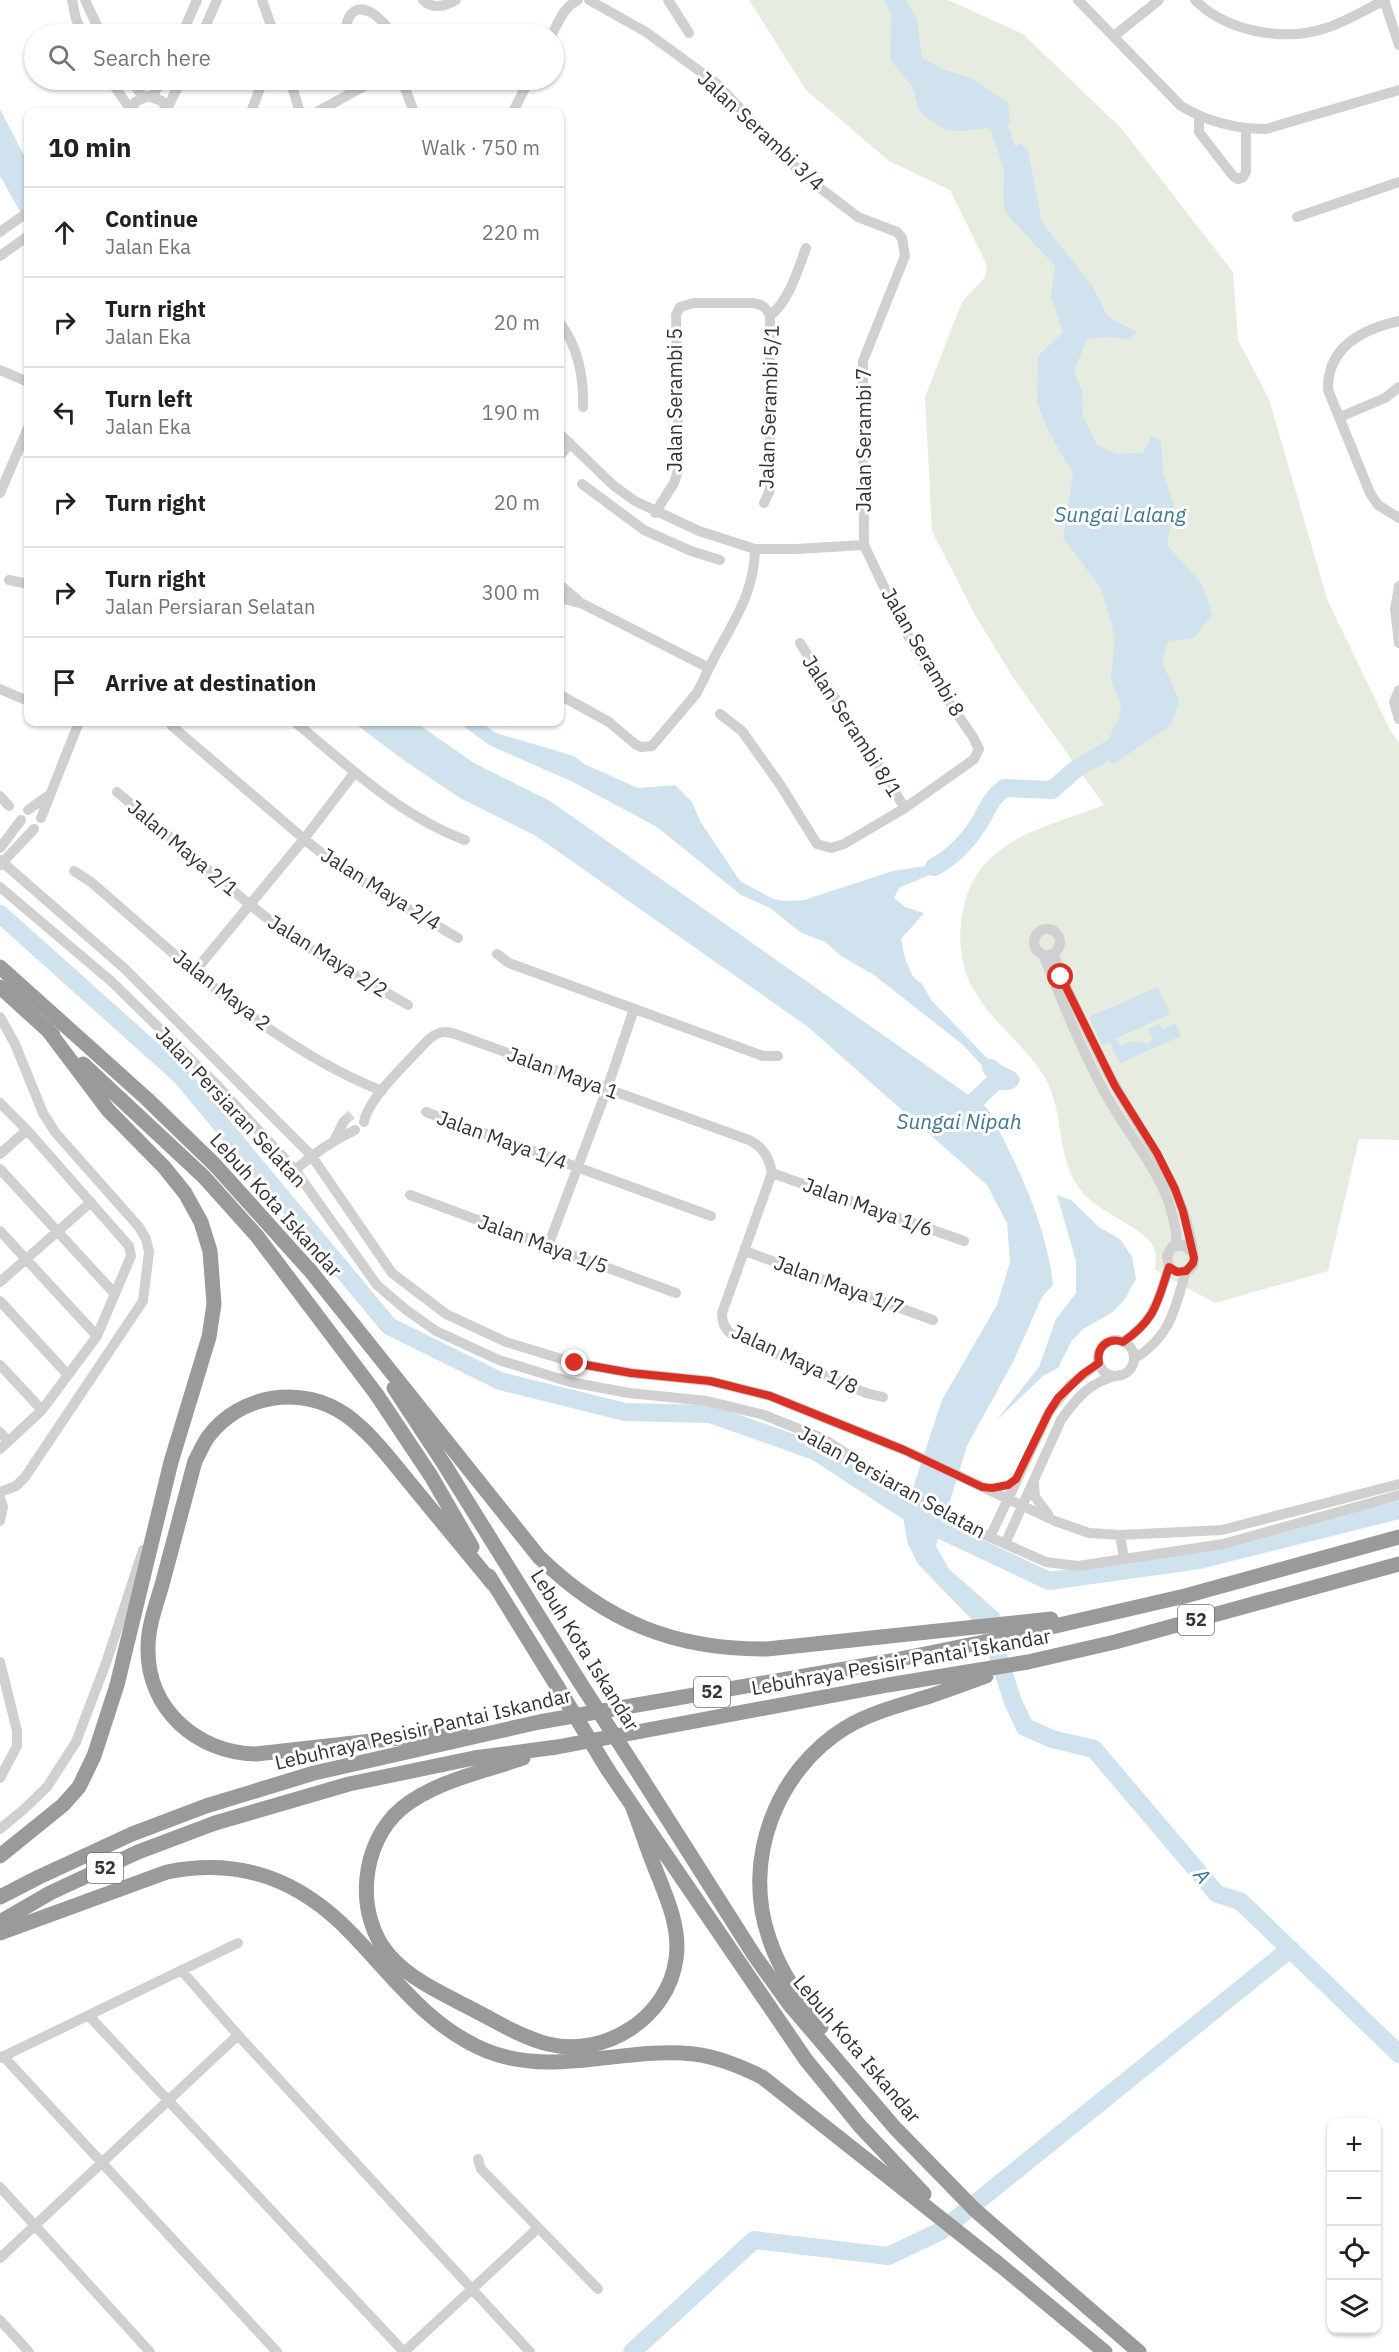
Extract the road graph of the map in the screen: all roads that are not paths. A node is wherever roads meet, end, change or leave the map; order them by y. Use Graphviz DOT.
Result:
graph roads {
  1 [pos="72,0"];
  2 [pos="85,0"];
  3 [pos="197,0"];
  4 [pos="217,0"];
  5 [pos="262,0"];
  6 [pos="423,0"];
  7 [pos="456,0"];
  8 [pos="578,0"];
  9 [pos="668,0"];
  10 [pos="1078,0"];
  11 [pos="1159,0"];
  12 [pos="1195,0"];
  13 [pos="1385,0"];
  14 [pos="595,1"];
  15 [pos="78,24"];
  16 [pos="96,24"];
  17 [pos="186,24"];
  18 [pos="206,24"];
  19 [pos="270,24"];
  20 [pos="347,24"];
  21 [pos="383,24"];
  22 [pos="557,24"];
  23 [pos="689,33"];
  24 [pos="1114,36"];
  25 [pos="1399,45"];
  26 [pos="117,90"];
  27 [pos="142,90"];
  28 [pos="153,90"];
  29 [pos="176,90"];
  30 [pos="259,90"];
  31 [pos="292,90"];
  32 [pos="357,90"];
  33 [pos="406,90"];
  34 [pos="524,90"];
  35 [pos="1399,90"];
  36 [pos="148,96"];
  37 [pos="129,108"];
  38 [pos="132,108"];
  39 [pos="166,108"];
  40 [pos="168,108"];
  41 [pos="252,108"];
  42 [pos="295,108"];
  43 [pos="323,108"];
  44 [pos="412,108"];
  45 [pos="515,108"];
  46 [pos="1199,117"];
  47 [pos="1246,129"];
  48 [pos="1399,182"];
  49 [pos="24,215"];
  50 [pos="1297,217"];
  51 [pos="868,222"];
  52 [pos="0,232"];
  53 [pos="24,239"];
  54 [pos="806,248"];
  55 [pos="2,254"];
  56 [pos="770,316"];
  57 [pos="1399,321"];
  58 [pos="564,330"];
  59 [pos="0,370"];
  60 [pos="24,380"];
  61 [pos="1399,387"];
  62 [pos="583,407"];
  63 [pos="1340,417"];
  64 [pos="24,436"];
  65 [pos="564,438"];
  66 [pos="570,443"];
  67 [pos="564,451"];
  68 [pos="3,476"];
  69 [pos="582,484"];
  70 [pos="614,486"];
  71 [pos="0,493"];
  72 [pos="604,501"];
  73 [pos="764,503"];
  74 [pos="655,513"];
  75 [pos="1399,518"];
  76 [pos="699,531"];
  77 [pos="864,545"];
  78 [pos="755,549"];
  79 [pos="691,550"];
  80 [pos="720,560"];
  81 [pos="9,580"];
  82 [pos="24,583"];
  83 [pos="1399,586"];
  84 [pos="564,588"];
  85 [pos="564,598"];
  86 [pos="583,604"];
  87 [pos="800,643"];
  88 [pos="1399,643"];
  89 [pos="709,668"];
  90 [pos="0,689"];
  91 [pos="1399,690"];
  92 [pos="564,697"];
  93 [pos="24,699"];
  94 [pos="720,714"];
  95 [pos="1399,719"];
  96 [pos="76,726"];
  97 [pos="172,726"];
  98 [pos="300,726"];
  99 [pos="355,772"];
  100 [pos="117,792"];
  101 [pos="49,795"];
  102 [pos="0,796"];
  103 [pos="9,806"];
  104 [pos="905,808"];
  105 [pos="28,810"];
  106 [pos="41,818"];
  107 [pos="21,820"];
  108 [pos="34,829"];
  109 [pos="304,839"];
  110 [pos="465,840"];
  111 [pos="0,848"];
  112 [pos="1,862"];
  113 [pos="74,871"];
  114 [pos="0,887"];
  115 [pos="249,904"];
  116 [pos="458,938"];
  117 [pos="497,954"];
  118 [pos="0,967"];
  119 [pos="195,971"];
  120 [pos="0,987"];
  121 [pos="408,1005"];
  122 [pos="634,1009"];
  123 [pos="0,1017"];
  124 [pos="47,1029"];
  125 [pos="778,1056"];
  126 [pos="607,1089"];
  127 [pos="382,1091"];
  128 [pos="0,1103"];
  129 [pos="426,1112"];
  130 [pos="362,1115"];
  131 [pos="344,1121"];
  132 [pos="27,1130"];
  133 [pos="355,1130"];
  134 [pos="335,1139"];
  135 [pos="0,1154"];
  136 [pos="311,1155"];
  137 [pos="578,1167"];
  138 [pos="0,1169"];
  139 [pos="295,1170"];
  140 [pos="772,1173"];
  141 [pos="410,1195"];
  142 [pos="91,1202"];
  143 [pos="711,1216"];
  144 [pos="0,1232"];
  145 [pos="57,1232"];
  146 [pos="964,1241"];
  147 [pos="1177,1245"];
  148 [pos="548,1246"];
  149 [pos="745,1251"];
  150 [pos="1192,1252"];
  151 [pos="26,1260"];
  152 [pos="1169,1267"];
  153 [pos="309,1269"];
  154 [pos="1186,1271"];
  155 [pos="0,1282"];
  156 [pos="676,1293"];
  157 [pos="115,1294"];
  158 [pos="0,1301"];
  159 [pos="933,1320"];
  160 [pos="97,1336"];
  161 [pos="1123,1342"];
  162 [pos="1134,1359"];
  163 [pos="1099,1363"];
  164 [pos="0,1365"];
  165 [pos="68,1375"];
  166 [pos="1119,1376"];
  167 [pos="883,1397"];
  168 [pos="42,1410"];
  169 [pos="0,1432"];
  170 [pos="4,1445"];
  171 [pos="171,1462"];
  172 [pos="1022,1470"];
  173 [pos="1034,1477"];
  174 [pos="1399,1484"];
  175 [pos="982,1487"];
  176 [pos="0,1492"];
  177 [pos="1399,1495"];
  178 [pos="0,1498"];
  179 [pos="1008,1499"];
  180 [pos="1022,1505"];
  181 [pos="0,1521"];
  182 [pos="1054,1521"];
  183 [pos="1120,1535"];
  184 [pos="1399,1536"];
  185 [pos="990,1537"];
  186 [pos="1005,1544"];
  187 [pos="1124,1558"];
  188 [pos="1399,1564"];
  189 [pos="493,1584"];
  190 [pos="1111,1614"];
  191 [pos="0,1662"];
  192 [pos="1028,1662"];
  193 [pos="539,1722"];
  194 [pos="557,1747"];
  195 [pos="0,1778"];
  196 [pos="633,1808"];
  197 [pos="0,1829"];
  198 [pos="0,1856"];
  199 [pos="0,1897"];
  200 [pos="0,1922"];
  201 [pos="0,1933"];
  202 [pos="238,1943"];
  203 [pos="181,1970"];
  204 [pos="88,2016"];
  205 [pos="238,2035"];
  206 [pos="2,2057"];
  207 [pos="168,2100"];
  208 [pos="895,2128"];
  209 [pos="478,2159"];
  210 [pos="102,2163"];
  211 [pos="0,2187"];
  212 [pos="35,2225"];
  213 [pos="538,2228"];
  214 [pos="0,2258"];
  215 [pos="1000,2266"];
  216 [pos="472,2289"];
  217 [pos="598,2289"];
  218 [pos="1049,2306"];
  219 [pos="0,2320"];
  220 [pos="29,2352"];
  221 [pos="150,2352"];
  222 [pos="277,2352"];
  223 [pos="404,2352"];
  224 [pos="530,2352"];
  225 [pos="1094,2352"];
  226 [pos="1105,2352"];
  227 [pos="1139,2352"];
  1 -- 15 [label="street"];
  2 -- 16 [label="street"];
  3 -- 17 [label="street"];
  4 -- 18 [label="street"];
  5 -- 19 [label="street"];
  6 -- 7 [label="street"];
  8 -- 22 [label="street"];
  9 -- 23 [label="street"];
  10 -- 24 [label="street"];
  11 -- 24 [label="street"];
  12 -- 13 [label="street"];
  13 -- 25 [label="street"];
  14 -- 51 [label="street, Jalan Serambi 3/4"];
  20 -- 21 [label="street"];
  24 -- 46 [label="street"];
  26 -- 37 [label="street"];
  27 -- 36 [label="street"];
  28 -- 36 [label="street"];
  29 -- 40 [label="street"];
  30 -- 41 [label="street"];
  31 -- 42 [label="street"];
  32 -- 43 [label="street"];
  33 -- 44 [label="street"];
  34 -- 45 [label="street"];
  35 -- 47 [label="street"];
  36 -- 38 [label="street"];
  36 -- 39 [label="street"];
  46 -- 47 [label="street"];
  46 -- 47 [label="street"];
  48 -- 50 [label="street"];
  49 -- 52 [label="street"];
  51 -- 77 [label="street, Jalan Serambi 7"];
  53 -- 55 [label="street"];
  54 -- 56 [label="street, Jalan Serambi 5/1"];
  56 -- 73 [label="street, Jalan Serambi 5/1"];
  56 -- 74 [label="street, Jalan Serambi 5"];
  57 -- 63 [label="street"];
  58 -- 62 [label="street"];
  59 -- 60 [label="street"];
  61 -- 63 [label="street"];
  63 -- 75 [label="street"];
  64 -- 68 [label="street"];
  65 -- 66 [label="street"];
  66 -- 67 [label="street"];
  66 -- 70 [label="street"];
  68 -- 71 [label="street"];
  69 -- 72 [label="street"];
  70 -- 72 [label="street"];
  70 -- 74 [label="street"];
  72 -- 79 [label="street"];
  74 -- 76 [label="street"];
  76 -- 78 [label="street"];
  76 -- 79 [label="street"];
  77 -- 78 [label="street"];
  77 -- 104 [label="street, Jalan Serambi 8"];
  78 -- 89 [label="street"];
  79 -- 80 [label="street"];
  81 -- 82 [label="street"];
  83 -- 88 [label="street"];
  84 -- 86 [label="street"];
  85 -- 86 [label="street"];
  86 -- 89 [label="street"];
  87 -- 104 [label="street, Jalan Serambi 8/1"];
  89 -- 92 [label="street"];
  90 -- 93 [label="street"];
  91 -- 95 [label="street"];
  94 -- 104 [label="street, Jalan Serambi 8"];
  96 -- 101 [label="street"];
  97 -- 109 [label="street, Jalan Maya 2/4"];
  98 -- 99 [label="street"];
  99 -- 109 [label="street"];
  99 -- 110 [label="street"];
  100 -- 115 [label="street, Jalan Maya 2/1"];
  101 -- 105 [label="street"];
  101 -- 106 [label="street"];
  102 -- 103 [label="street"];
  107 -- 111 [label="street"];
  108 -- 112 [label="street"];
  109 -- 115 [label="street"];
  109 -- 116 [label="street, Jalan Maya 2/4"];
  112 -- 136 [label="street, Jalan Persiaran Selatan"];
  113 -- 119 [label="street, Jalan Maya 2"];
  114 -- 139 [label="street, Jalan Persiaran Selatan"];
  115 -- 119 [label="street"];
  115 -- 121 [label="street, Jalan Maya 2/2"];
  117 -- 122 [label="street"];
  118 -- 153 [label="highway, Lebuh Kota Iskandar"];
  119 -- 127 [label="street, Jalan Maya 2"];
  120 -- 124 [label="highway, Lebuh Kota Iskandar"];
  122 -- 125 [label="street"];
  122 -- 126 [label="street"];
  123 -- 176 [label="street"];
  124 -- 171 [label="highway"];
  124 -- 189 [label="highway, Lebuh Kota Iskandar"];
  126 -- 127 [label="street, Jalan Maya 1"];
  126 -- 137 [label="street"];
  126 -- 140 [label="street, Jalan Maya 1"];
  127 -- 130 [label="street, Jalan Maya 1"];
  128 -- 132 [label="street"];
  129 -- 137 [label="street, Jalan Maya 1/4"];
  131 -- 134 [label="street"];
  132 -- 135 [label="street"];
  132 -- 142 [label="street"];
  133 -- 134 [label="street"];
  134 -- 136 [label="street"];
  136 -- 139 [label="street"];
  136 -- 175 [label="street, Jalan Persiaran Selatan"];
  137 -- 143 [label="street, Jalan Maya 1/4"];
  137 -- 148 [label="street"];
  138 -- 145 [label="street"];
  139 -- 185 [label="street, Jalan Persiaran Selatan"];
  140 -- 146 [label="street, Jalan Maya 1/6"];
  140 -- 149 [label="street, Jalan Maya 1/8"];
  141 -- 148 [label="street, Jalan Maya 1/5"];
  142 -- 145 [label="street"];
  142 -- 157 [label="street"];
  144 -- 151 [label="street"];
  145 -- 151 [label="street"];
  145 -- 157 [label="street"];
  147 -- 150 [label="street"];
  147 -- 150 [label="street"];
  147 -- 152 [label="street"];
  148 -- 156 [label="street, Jalan Maya 1/5"];
  149 -- 159 [label="street, Jalan Maya 1/7"];
  149 -- 167 [label="street, Jalan Maya 1/8"];
  150 -- 154 [label="street"];
  151 -- 155 [label="street"];
  151 -- 160 [label="street"];
  152 -- 154 [label="street"];
  152 -- 161 [label="street"];
  153 -- 190 [label="highway"];
  153 -- 208 [label="highway, Lebuh Kota Iskandar, bridge"];
  154 -- 162 [label="street"];
  157 -- 160 [label="street"];
  158 -- 165 [label="street"];
  160 -- 165 [label="street"];
  161 -- 162 [label="street"];
  161 -- 163 [label="street"];
  162 -- 166 [label="street"];
  163 -- 166 [label="street"];
  163 -- 172 [label="street"];
  164 -- 168 [label="street"];
  165 -- 168 [label="street"];
  166 -- 173 [label="street"];
  168 -- 170 [label="street"];
  169 -- 170 [label="street"];
  171 -- 197 [label="street"];
  171 -- 198 [label="highway"];
  172 -- 175 [label="street"];
  172 -- 179 [label="street"];
  173 -- 180 [label="street"];
  173 -- 182 [label="street"];
  174 -- 183 [label="street, Jalan Persiaran Selatan"];
  175 -- 179 [label="street, Jalan Persiaran Selatan"];
  177 -- 187 [label="street, Jalan Persiaran Selatan"];
  178 -- 181 [label="street"];
  179 -- 180 [label="street, Jalan Persiaran Selatan"];
  179 -- 185 [label="street"];
  180 -- 182 [label="street, Jalan Persiaran Selatan"];
  180 -- 186 [label="street"];
  182 -- 183 [label="street, Jalan Persiaran Selatan"];
  183 -- 187 [label="street"];
  184 -- 190 [label="highway, Lebuhraya Pesisir Pantai Iskandar / 52"];
  185 -- 186 [label="street, Jalan Persiaran Selatan"];
  186 -- 187 [label="street, Jalan Persiaran Selatan"];
  188 -- 192 [label="highway, Lebuhraya Pesisir Pantai Iskandar / 52"];
  189 -- 193 [label="highway"];
  189 -- 196 [label="highway, Lebuh Kota Iskandar, bridge"];
  190 -- 193 [label="highway, Lebuhraya Pesisir Pantai Iskandar / 52"];
  191 -- 195 [label="street"];
  192 -- 194 [label="highway, Lebuhraya Pesisir Pantai Iskandar / 52"];
  192 -- 208 [label="highway"];
  193 -- 199 [label="highway, Lebuhraya Pesisir Pantai Iskandar / 52"];
  194 -- 196 [label="highway"];
  194 -- 200 [label="highway, Lebuhraya Pesisir Pantai Iskandar / 52"];
  196 -- 215 [label="highway, Lebuh Kota Iskandar"];
  201 -- 215 [label="highway"];
  202 -- 203 [label="street"];
  203 -- 204 [label="street"];
  203 -- 205 [label="street"];
  204 -- 206 [label="street"];
  204 -- 207 [label="street"];
  205 -- 207 [label="street"];
  205 -- 216 [label="street"];
  206 -- 210 [label="street"];
  207 -- 210 [label="street"];
  207 -- 223 [label="street"];
  208 -- 227 [label="highway, Lebuh Kota Iskandar"];
  209 -- 213 [label="street"];
  210 -- 212 [label="street"];
  210 -- 222 [label="street"];
  211 -- 212 [label="street"];
  212 -- 214 [label="street"];
  212 -- 221 [label="street"];
  213 -- 216 [label="street"];
  213 -- 217 [label="street"];
  215 -- 218 [label="highway, Lebuh Kota Iskandar"];
  216 -- 223 [label="street"];
  216 -- 224 [label="street"];
  218 -- 225 [label="street"];
  218 -- 226 [label="highway, Lebuh Kota Iskandar"];
  219 -- 220 [label="street"];
}
